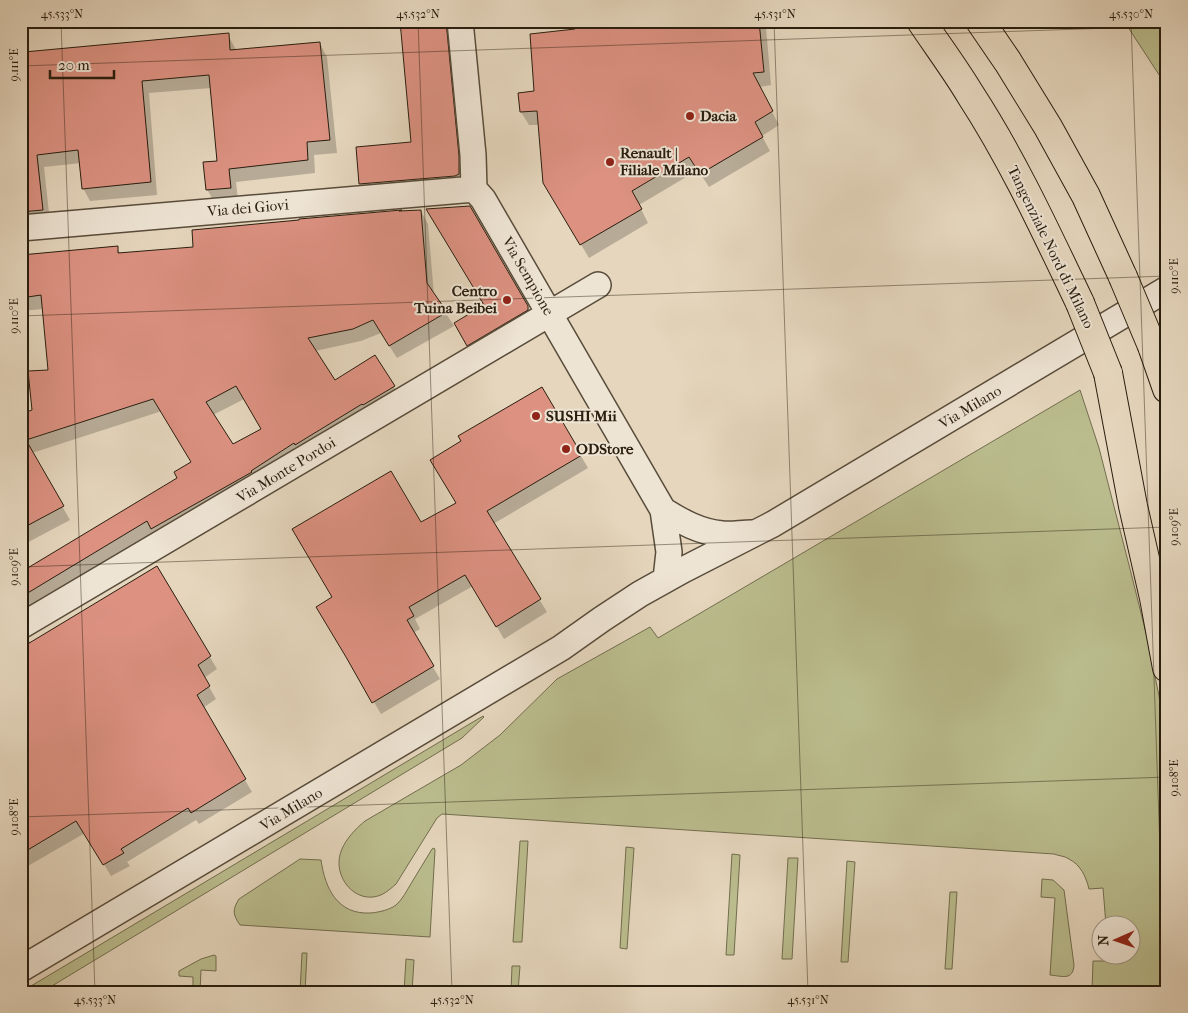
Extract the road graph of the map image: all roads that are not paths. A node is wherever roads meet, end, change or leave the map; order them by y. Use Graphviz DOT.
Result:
graph roads {
  1 [pos="460,21"];
  2 [pos="921,21"];
  3 [pos="980,21"];
  4 [pos="474,189"];
  5 [pos="21,228"];
  6 [pos="598,285"];
  7 [pos="1167,289"];
  8 [pos="550,313"];
  9 [pos="1108,373"];
  10 [pos="1167,388"];
  11 [pos="664,510"];
  12 [pos="764,528"];
  13 [pos="1167,577"];
  14 [pos="666,579"];
  15 [pos="21,626"];
  16 [pos="561,648"];
  17 [pos="1167,668"];
  18 [pos="21,969"];
  1 -- 4 [label="street"];
  2 -- 9 [label="highway, Tangenziale Nord di Milano, bridge"];
  3 -- 10 [label="highway, bridge"];
  4 -- 5 [label="street, Via dei Giovi"];
  4 -- 8 [label="street, Via Sempione"];
  6 -- 8 [label="street, Via Monte Pordoi"];
  7 -- 12 [label="street, Via Milano"];
  8 -- 11 [label="street, Via Sempione"];
  8 -- 15 [label="street, Via Monte Pordoi"];
  9 -- 13 [label="highway, Tangenziale Nord di Milano"];
  9 -- 17 [label="highway"];
  11 -- 12 [label="street, Via Sempione"];
  11 -- 14 [label="street, Via Sempione"];
  12 -- 14 [label="street, Via Milano"];
  12 -- 16 [label="street, Via Milano"];
  14 -- 16 [label="street, Via Milano"];
  16 -- 18 [label="street, Via Milano"];
}
